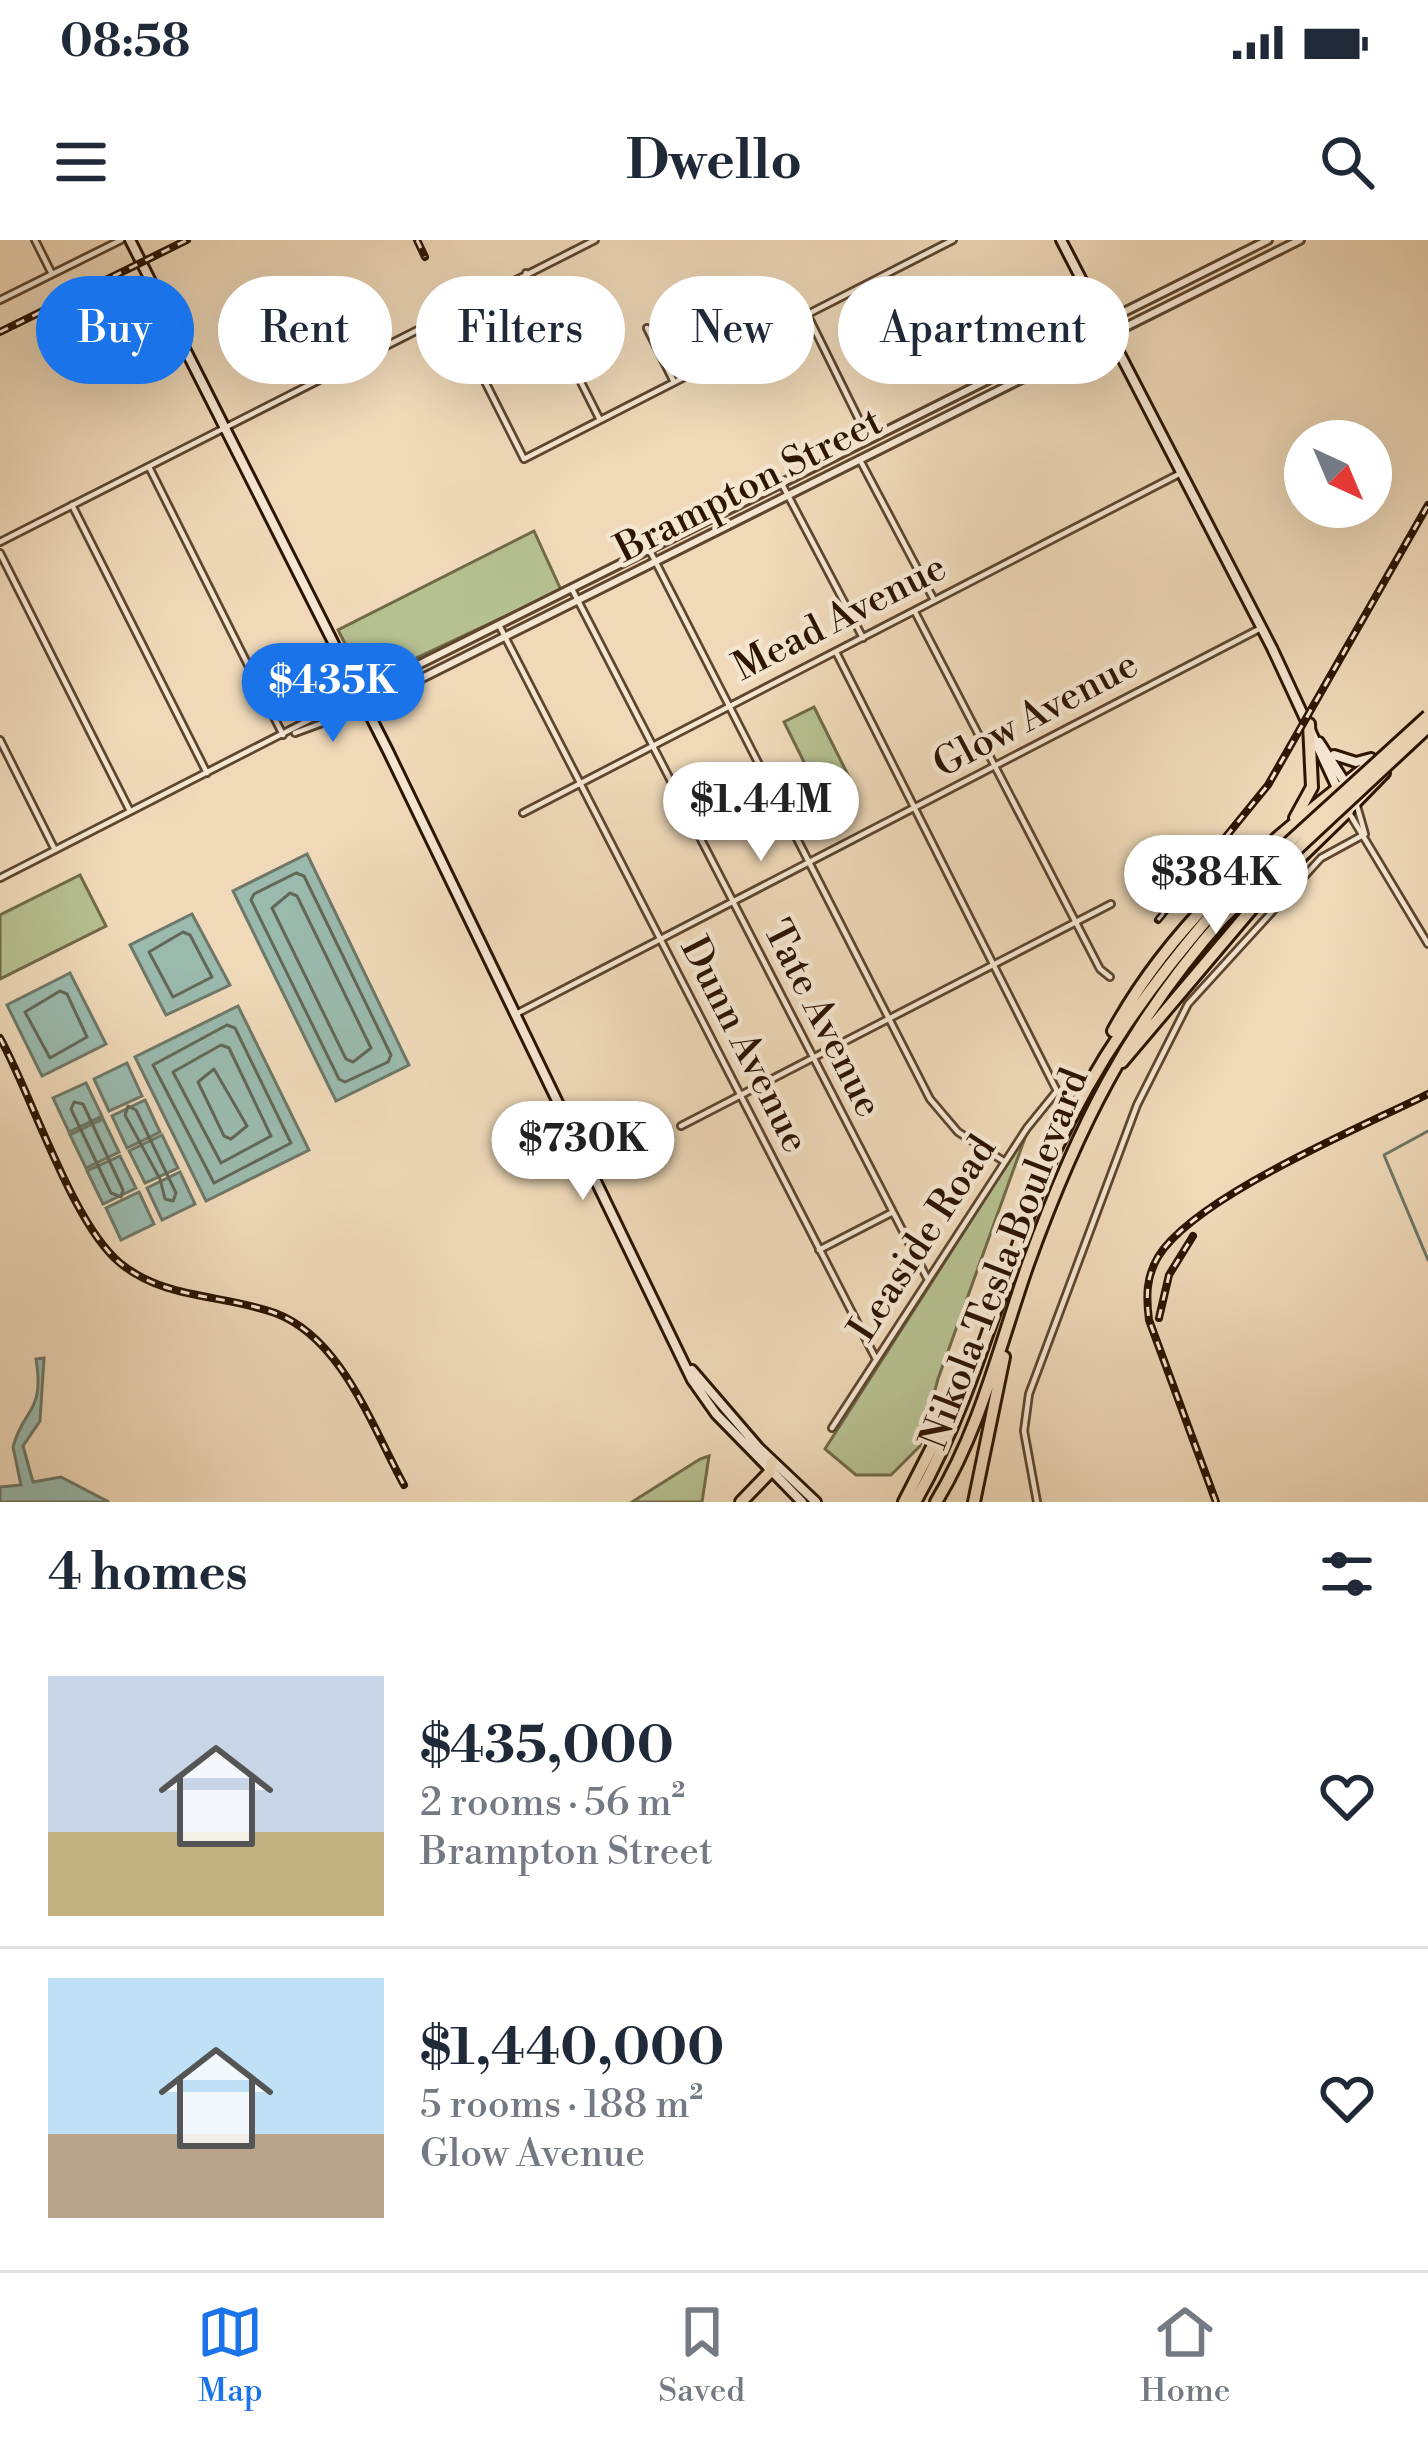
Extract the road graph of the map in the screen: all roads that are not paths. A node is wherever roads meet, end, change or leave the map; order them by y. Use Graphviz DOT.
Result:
graph roads {
  1 [pos="35,240"];
  2 [pos="126,240"];
  3 [pos="595,240"];
  4 [pos="953,240"];
  5 [pos="1061,240"];
  6 [pos="1268,240"];
  7 [pos="1300,240"];
  8 [pos="1227,261"];
  9 [pos="1236,271"];
  10 [pos="526,273"];
  11 [pos="52,274"];
  12 [pos="520,276"];
  13 [pos="1080,276"];
  14 [pos="0,299"];
  15 [pos="1129,307"];
  16 [pos="814,313"];
  17 [pos="1129,323"];
  18 [pos="647,328"];
  19 [pos="814,328"];
  20 [pos="416,329"];
  21 [pos="649,332"];
  22 [pos="1129,369"];
  23 [pos="486,384"];
  24 [pos="670,384"];
  25 [pos="977,384"];
  26 [pos="1008,384"];
  27 [pos="600,420"];
  28 [pos="224,426"];
  29 [pos="869,440"];
  30 [pos="860,459"];
  31 [pos="148,465"];
  32 [pos="1182,472"];
  33 [pos="783,486"];
  34 [pos="789,497"];
  35 [pos="72,505"];
  36 [pos="0,542"];
  37 [pos="0,553"];
  38 [pos="651,554"];
  39 [pos="656,566"];
  40 [pos="573,591"];
  41 [pos="934,600"];
  42 [pos="577,603"];
  43 [pos="915,612"];
  44 [pos="500,627"];
  45 [pos="1261,628"];
  46 [pos="505,638"];
  47 [pos="863,638"];
  48 [pos="836,652"];
  49 [pos="360,694"];
  50 [pos="366,706"];
  51 [pos="728,707"];
  52 [pos="1428,722"];
  53 [pos="1309,724"];
  54 [pos="1407,733"];
  55 [pos="284,735"];
  56 [pos="0,740"];
  57 [pos="1318,741"];
  58 [pos="651,747"];
  59 [pos="1330,753"];
  60 [pos="1378,755"];
  61 [pos="994,767"];
  62 [pos="207,773"];
  63 [pos="578,784"];
  64 [pos="1347,797"];
  65 [pos="915,809"];
  66 [pos="131,812"];
  67 [pos="523,813"];
  68 [pos="1281,834"];
  69 [pos="1365,834"];
  70 [pos="56,850"];
  71 [pos="808,862"];
  72 [pos="0,878"];
  73 [pos="732,901"];
  74 [pos="1111,904"];
  75 [pos="1075,922"];
  76 [pos="658,939"];
  77 [pos="1428,944"];
  78 [pos="995,962"];
  79 [pos="1109,977"];
  80 [pos="516,1014"];
  81 [pos="889,1018"];
  82 [pos="811,1056"];
  83 [pos="740,1094"];
  84 [pos="1079,1117"];
  85 [pos="681,1126"];
  86 [pos="1005,1162"];
  87 [pos="892,1213"];
  88 [pos="819,1250"];
  89 [pos="1029,1262"];
  90 [pos="927,1278"];
  91 [pos="984,1348"];
  92 [pos="876,1359"];
  93 [pos="832,1427"];
  94 [pos="771,1467"];
  95 [pos="741,1502"];
  96 [pos="802,1502"];
  97 [pos="816,1502"];
  98 [pos="904,1502"];
  99 [pos="916,1502"];
  100 [pos="936,1502"];
  101 [pos="974,1502"];
  102 [pos="1037,1502"];
  1 -- 11 [label="street"];
  2 -- 11 [label="street"];
  2 -- 28 [label="main road"];
  3 -- 10 [label="street"];
  4 -- 16 [label="street"];
  5 -- 13 [label="main road"];
  6 -- 8 [label="street, Brampton Street"];
  7 -- 9 [label="street, Brampton Street"];
  8 -- 9 [label="street"];
  8 -- 15 [label="street, Brampton Street"];
  9 -- 17 [label="street, Brampton Street"];
  10 -- 12 [label="street"];
  10 -- 27 [label="street"];
  11 -- 14 [label="street"];
  18 -- 21 [label="street"];
  19 -- 29 [label="street"];
  20 -- 28 [label="street"];
  22 -- 32 [label="main road"];
  23 -- 27 [label="street"];
  24 -- 27 [label="street"];
  25 -- 29 [label="street, Brampton Street"];
  26 -- 30 [label="street, Brampton Street"];
  28 -- 31 [label="street"];
  28 -- 49 [label="main road"];
  29 -- 33 [label="street, Brampton Street"];
  30 -- 34 [label="street, Brampton Street"];
  30 -- 41 [label="street"];
  31 -- 35 [label="street"];
  31 -- 55 [label="street"];
  32 -- 41 [label="street, Mead Avenue"];
  32 -- 45 [label="main road"];
  33 -- 34 [label="street"];
  33 -- 38 [label="street, Brampton Street"];
  34 -- 39 [label="street, Brampton Street"];
  34 -- 47 [label="street"];
  35 -- 36 [label="street"];
  35 -- 62 [label="street"];
  37 -- 66 [label="street"];
  38 -- 39 [label="street"];
  38 -- 40 [label="street, Brampton Street"];
  39 -- 42 [label="street, Brampton Street"];
  39 -- 51 [label="street"];
  40 -- 42 [label="street, Tate Avenue"];
  40 -- 44 [label="street, Brampton Street"];
  41 -- 43 [label="street, Mead Avenue"];
  42 -- 46 [label="street, Brampton Street"];
  42 -- 58 [label="street, Tate Avenue"];
  43 -- 47 [label="street, Mead Avenue"];
  43 -- 61 [label="street"];
  44 -- 46 [label="street, Dunn Avenue"];
  44 -- 49 [label="street, Brampton Street"];
  45 -- 53 [label="main road"];
  45 -- 61 [label="street, Glow Avenue"];
  46 -- 50 [label="street, Brampton Street"];
  46 -- 63 [label="street, Dunn Avenue"];
  47 -- 48 [label="street, Mead Avenue"];
  48 -- 51 [label="street, Mead Avenue"];
  48 -- 65 [label="street"];
  49 -- 50 [label="main road"];
  49 -- 55 [label="street, Brampton Street"];
  50 -- 55 [label="street, Brampton Street"];
  50 -- 80 [label="main road"];
  51 -- 58 [label="street, Mead Avenue"];
  51 -- 71 [label="street"];
  52 -- 54 [label="main road"];
  52 -- 64 [label="main road"];
  52 -- 84 [label="highway, Nikola Tesla Boulevard, bridge"];
  53 -- 57 [label="main road"];
  53 -- 68 [label="highway"];
  54 -- 60 [label="main road"];
  54 -- 64 [label="main road"];
  55 -- 62 [label="street, Brampton Street"];
  56 -- 70 [label="street"];
  57 -- 59 [label="main road"];
  57 -- 64 [label="main road"];
  58 -- 63 [label="street, Mead Avenue"];
  58 -- 73 [label="street, Tate Avenue"];
  59 -- 60 [label="main road"];
  59 -- 64 [label="main road"];
  60 -- 64 [label="main road"];
  61 -- 65 [label="street, Glow Avenue"];
  61 -- 75 [label="street"];
  62 -- 66 [label="street, Brampton Street"];
  63 -- 67 [label="street, Mead Avenue"];
  63 -- 76 [label="street, Dunn Avenue"];
  64 -- 68 [label="highway"];
  64 -- 69 [label="street"];
  64 -- 84 [label="highway"];
  65 -- 71 [label="street, Glow Avenue"];
  65 -- 78 [label="street"];
  66 -- 70 [label="street, Brampton Street"];
  68 -- 84 [label="highway"];
  69 -- 77 [label="street"];
  69 -- 102 [label="street"];
  70 -- 72 [label="street, Brampton Street"];
  71 -- 73 [label="street, Glow Avenue"];
  71 -- 81 [label="street"];
  73 -- 76 [label="street, Glow Avenue"];
  73 -- 82 [label="street, Tate Avenue"];
  74 -- 75 [label="street"];
  75 -- 78 [label="street"];
  75 -- 79 [label="street"];
  76 -- 80 [label="street, Glow Avenue"];
  76 -- 83 [label="street, Dunn Avenue"];
  78 -- 81 [label="street"];
  78 -- 86 [label="street, Leaside Road"];
  80 -- 94 [label="main road"];
  81 -- 82 [label="street"];
  81 -- 86 [label="street"];
  82 -- 83 [label="street"];
  82 -- 87 [label="street, Tate Avenue"];
  83 -- 85 [label="street"];
  83 -- 88 [label="street, Dunn Avenue"];
  84 -- 89 [label="highway, Nikola Tesla Boulevard"];
  84 -- 91 [label="highway, Nikola Tesla Boulevard"];
  86 -- 90 [label="street, Leaside Road"];
  87 -- 88 [label="street"];
  87 -- 90 [label="street, Tate Avenue"];
  88 -- 92 [label="street, Dunn Avenue"];
  89 -- 100 [label="highway, Nikola Tesla Boulevard"];
  89 -- 101 [label="highway"];
  90 -- 92 [label="street, Leaside Road"];
  91 -- 98 [label="highway"];
  91 -- 99 [label="highway, Nikola Tesla Boulevard"];
  92 -- 93 [label="street, Leaside Road"];
  94 -- 95 [label="highway"];
  94 -- 96 [label="main road"];
  94 -- 97 [label="main road"];
}
